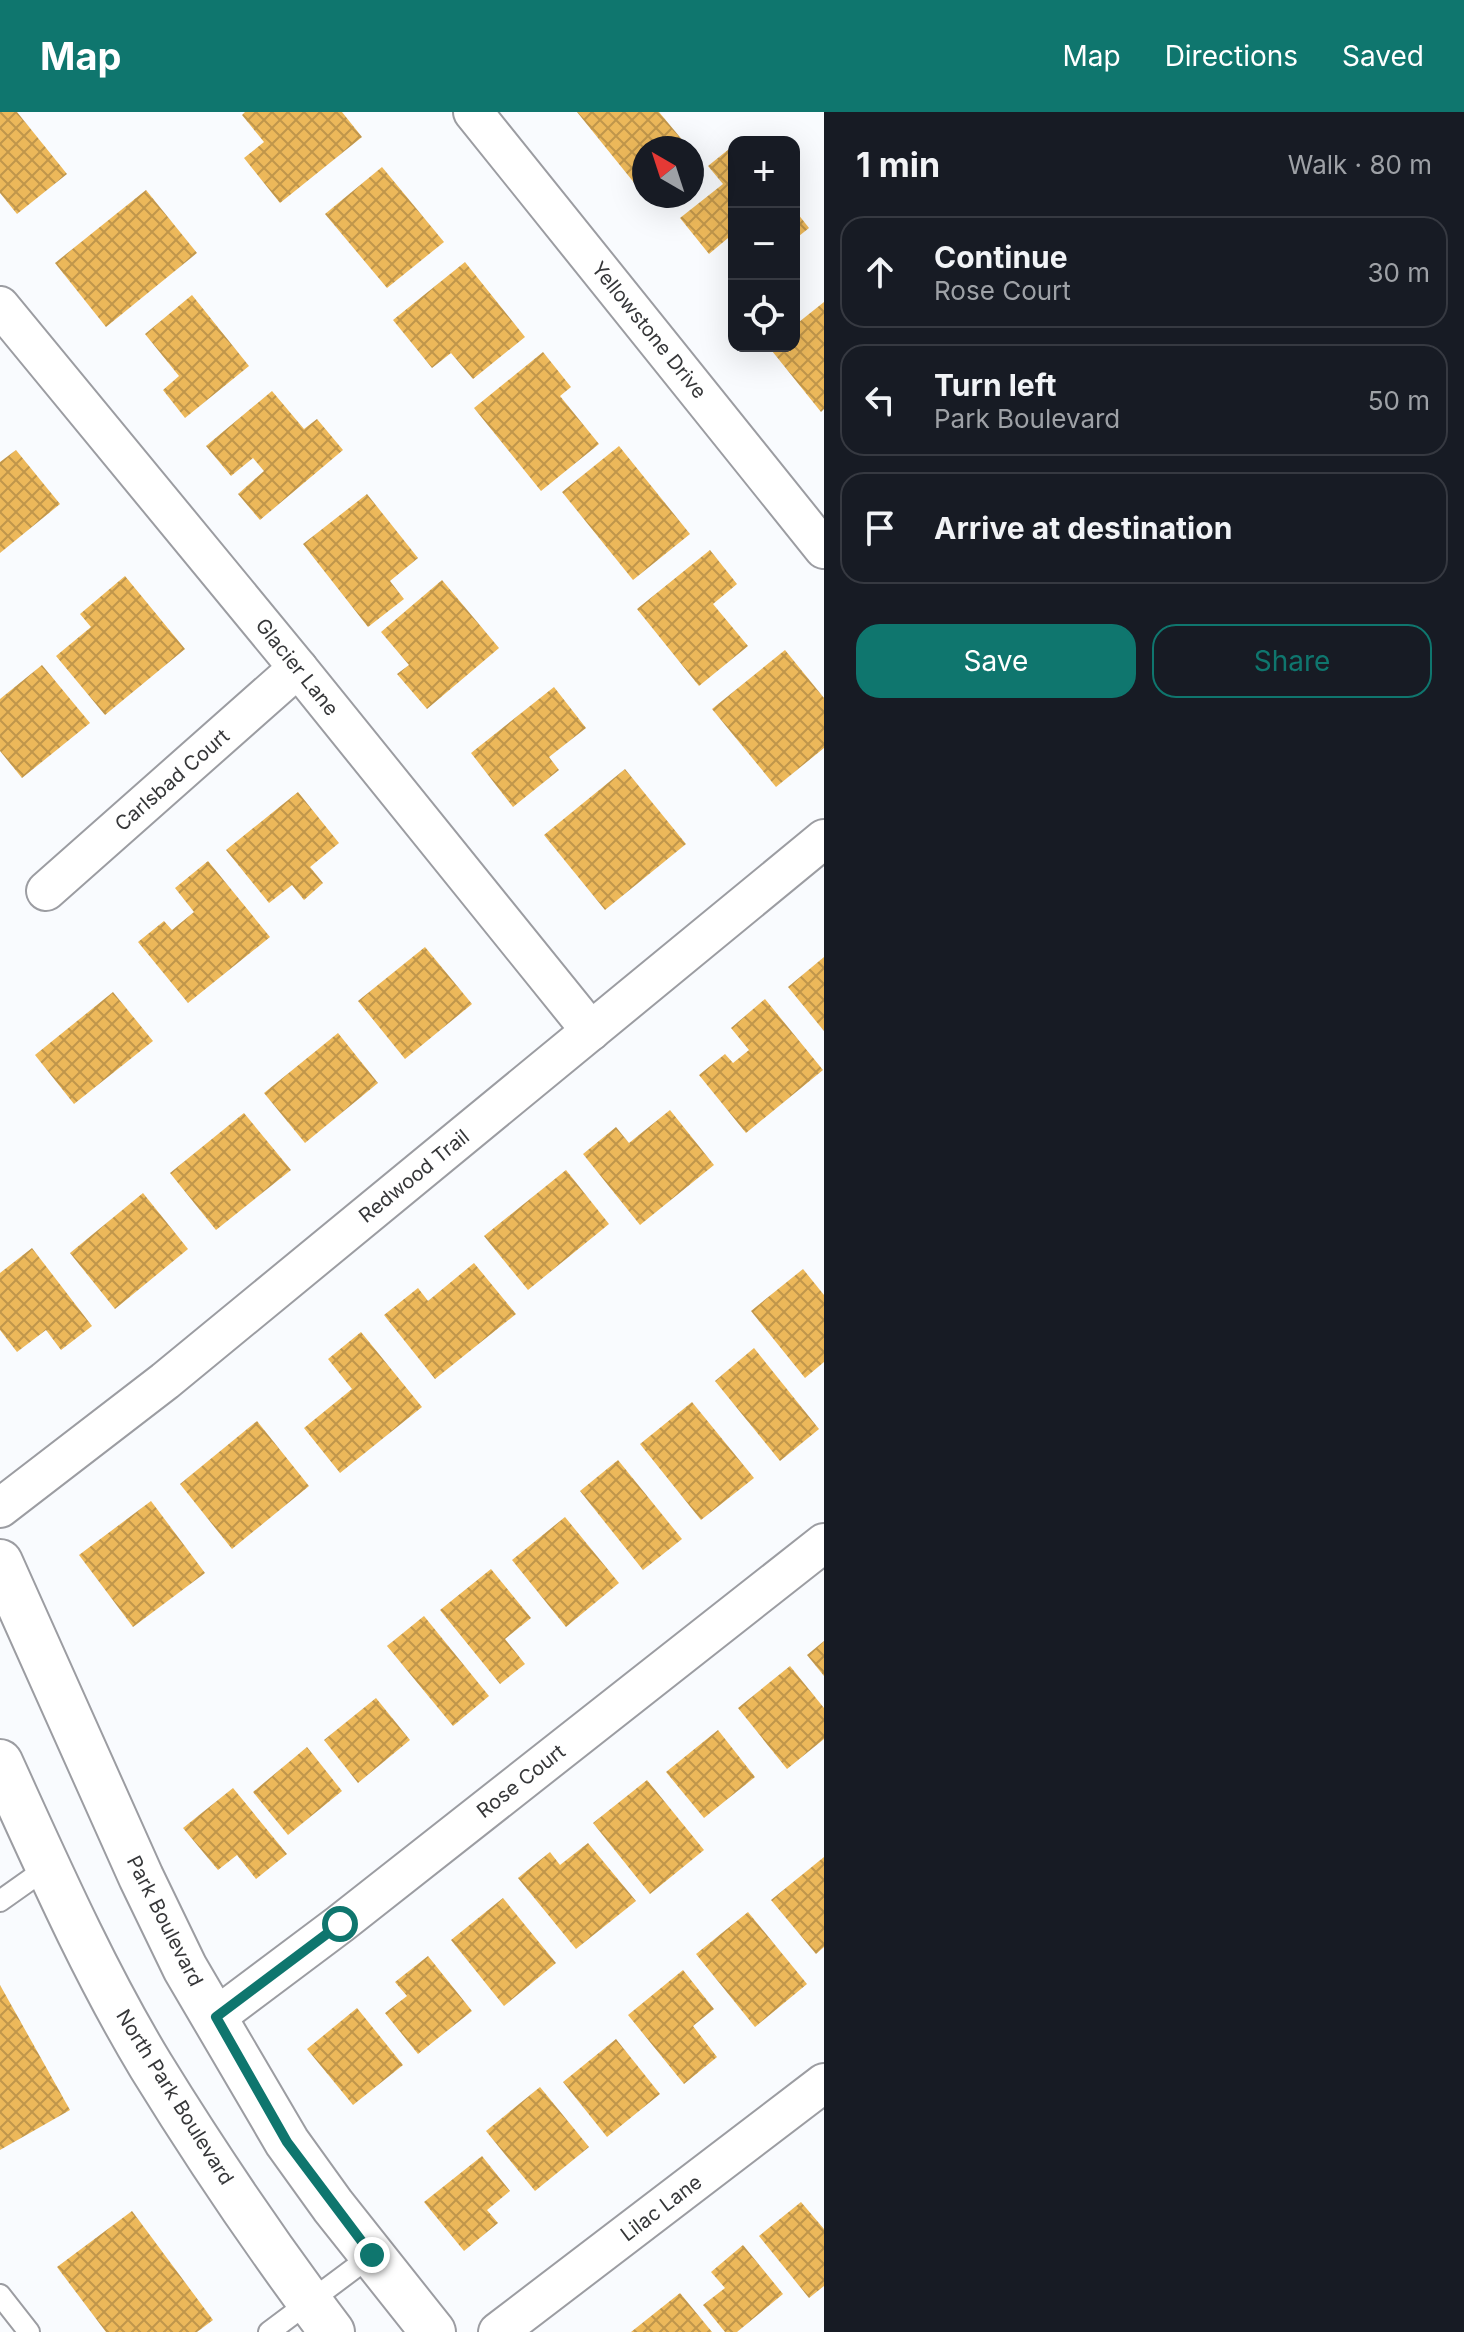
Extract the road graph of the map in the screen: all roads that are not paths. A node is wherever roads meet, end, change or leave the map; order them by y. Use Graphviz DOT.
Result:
graph roads {
  1 [pos="473,112"];
  2 [pos="1,310"];
  3 [pos="824,549"];
  4 [pos="298,668"];
  5 [pos="824,839"];
  6 [pos="46,891"];
  7 [pos="591,1031"];
  8 [pos="0,1508"];
  9 [pos="824,1543"];
  10 [pos="0,1562"];
  11 [pos="0,1762"];
  12 [pos="48,1867"];
  13 [pos="0,1901"];
  14 [pos="216,2017"];
  15 [pos="824,2083"];
  16 [pos="372,2255"];
  17 [pos="0,2295"];
  18 [pos="321,2317"];
  19 [pos="29,2332"];
  20 [pos="269,2332"];
  21 [pos="433,2332"];
  22 [pos="498,2332"];
  1 -- 3 [label="street, Yellowstone Drive"];
  2 -- 4 [label="street, Glacier Lane"];
  4 -- 6 [label="street, Carlsbad Court"];
  4 -- 7 [label="street, Glacier Lane"];
  5 -- 7 [label="street, Redwood Trail"];
  7 -- 8 [label="street, Redwood Trail"];
  9 -- 14 [label="street, Rose Court"];
  10 -- 14 [label="main road, Park Boulevard"];
  11 -- 12 [label="main road, North Park Boulevard"];
  12 -- 13 [label="lane"];
  12 -- 18 [label="main road, North Park Boulevard"];
  14 -- 16 [label="main road, Park Boulevard"];
  15 -- 22 [label="street, Lilac Lane"];
  16 -- 18 [label="lane"];
  16 -- 21 [label="main road, Park Boulevard"];
  17 -- 19 [label="lane"];
  18 -- 20 [label="lane"];
}
